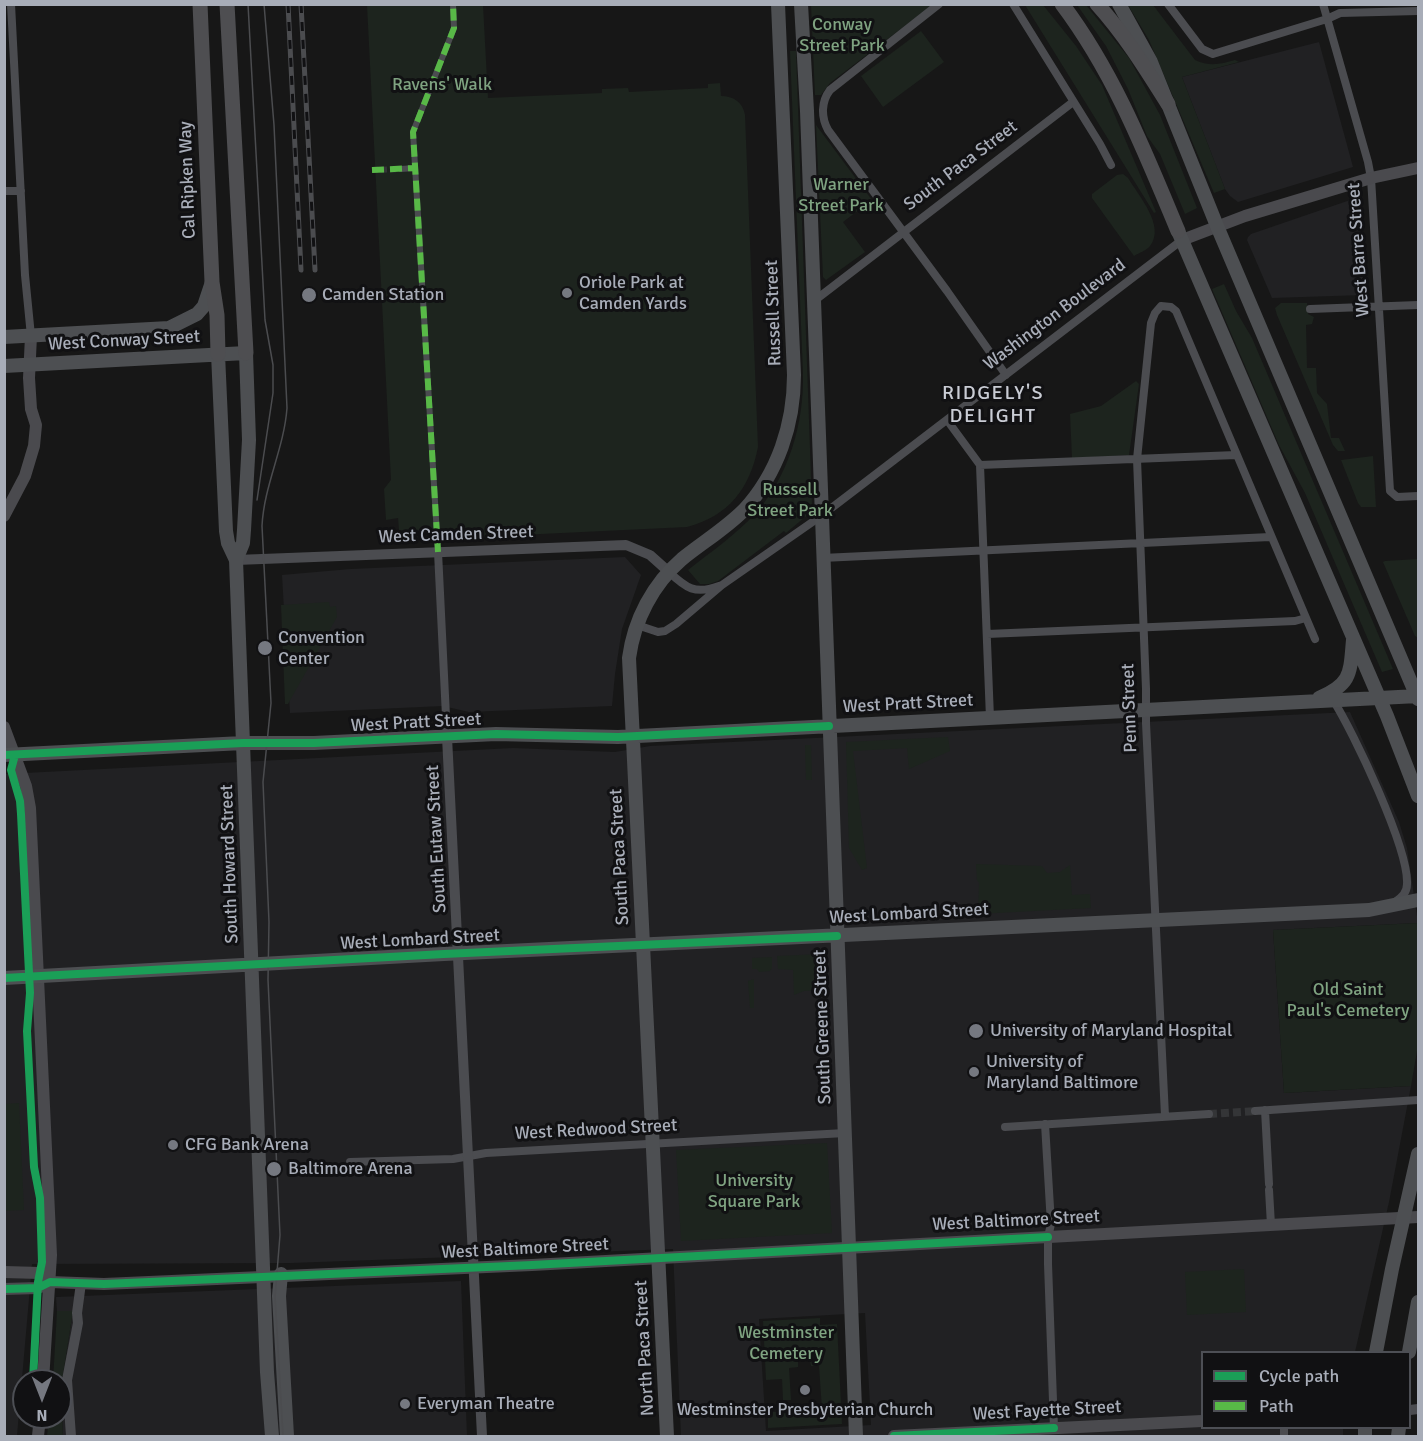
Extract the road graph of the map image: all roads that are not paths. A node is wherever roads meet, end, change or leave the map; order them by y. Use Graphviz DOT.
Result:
graph roads {
  1 [pos="11,4"];
  2 [pos="200,4"];
  3 [pos="227,4"];
  4 [pos="453,4"];
  5 [pos="778,4"];
  6 [pos="801,4"];
  7 [pos="939,4"];
  8 [pos="1013,4"];
  9 [pos="1062,4"];
  10 [pos="1097,4"];
  11 [pos="1119,4"];
  12 [pos="1168,4"];
  13 [pos="1323,4"];
  14 [pos="1419,11"];
  15 [pos="1327,19"];
  16 [pos="1073,102"];
  17 [pos="1168,104"];
  18 [pos="1111,165"];
  19 [pos="415,168"];
  20 [pos="1419,168"];
  21 [pos="401,169"];
  22 [pos="1371,178"];
  23 [pos="4,191"];
  24 [pos="21,191"];
  25 [pos="1217,226"];
  26 [pos="904,232"];
  27 [pos="1180,236"];
  28 [pos="212,282"];
  29 [pos="814,301"];
  30 [pos="1419,305"];
  31 [pos="1378,307"];
  32 [pos="1310,309"];
  33 [pos="31,336"];
  34 [pos="4,337"];
  35 [pos="246,353"];
  36 [pos="218,354"];
  37 [pos="30,364"];
  38 [pos="4,366"];
  39 [pos="1006,375"];
  40 [pos="947,420"];
  41 [pos="1236,455"];
  42 [pos="1137,459"];
  43 [pos="980,465"];
  44 [pos="1419,496"];
  45 [pos="4,516"];
  46 [pos="822,516"];
  47 [pos="1270,537"];
  48 [pos="1140,544"];
  49 [pos="984,551"];
  50 [pos="438,552"];
  51 [pos="822,558"];
  52 [pos="236,560"];
  53 [pos="669,572"];
  54 [pos="722,585"];
  55 [pos="1306,618"];
  56 [pos="637,625"];
  57 [pos="1144,626"];
  58 [pos="987,634"];
  59 [pos="1353,638"];
  60 [pos="1316,639"];
  61 [pos="1418,697"];
  62 [pos="1379,698"];
  63 [pos="1333,700"];
  64 [pos="1312,702"];
  65 [pos="1146,710"];
  66 [pos="990,718"];
  67 [pos="829,726"];
  68 [pos="4,728"];
  69 [pos="632,736"];
  70 [pos="447,737"];
  71 [pos="243,743"];
  72 [pos="10,755"];
  73 [pos="1419,796"];
  74 [pos="1419,900"];
  75 [pos="1388,908"];
  76 [pos="1156,920"];
  77 [pos="837,936"];
  78 [pos="642,945"];
  79 [pos="459,953"];
  80 [pos="252,964"];
  81 [pos="36,976"];
  82 [pos="4,978"];
  83 [pos="1419,1100"];
  84 [pos="1265,1110"];
  85 [pos="1255,1111"];
  86 [pos="1209,1113"];
  87 [pos="1165,1116"];
  88 [pos="1045,1124"];
  89 [pos="1005,1127"];
  90 [pos="845,1133"];
  91 [pos="652,1142"];
  92 [pos="1419,1154"];
  93 [pos="468,1156"];
  94 [pos="350,1162"];
  95 [pos="1419,1217"];
  96 [pos="1403,1218"];
  97 [pos="1270,1225"];
  98 [pos="1048,1237"];
  99 [pos="849,1248"];
  100 [pos="658,1258"];
  101 [pos="473,1268"];
  102 [pos="4,1272"];
  103 [pos="281,1274"];
  104 [pos="263,1275"];
  105 [pos="50,1282"];
  106 [pos="81,1283"];
  107 [pos="4,1289"];
  108 [pos="1419,1302"];
  109 [pos="1376,1351"];
  110 [pos="1409,1351"];
  111 [pos="45,1369"];
  112 [pos="1201,1421"];
  113 [pos="1050,1431"];
  114 [pos="968,1435"];
  115 [pos="71,1437"];
  116 [pos="272,1437"];
  117 [pos="287,1437"];
  118 [pos="482,1437"];
  119 [pos="667,1437"];
  120 [pos="856,1437"];
  121 [pos="894,1437"];
  1 -- 24 [label="street"];
  2 -- 28 [label="highway, Cal Ripken Way"];
  3 -- 35 [label="highway"];
  4 -- 19 [label="street"];
  5 -- 53 [label="main road, Russell Street"];
  6 -- 29 [label="main road"];
  7 -- 26 [label="street"];
  8 -- 16 [label="street"];
  9 -- 27 [label="highway"];
  10 -- 17 [label="highway"];
  11 -- 17 [label="main road"];
  12 -- 15 [label="street"];
  13 -- 15 [label="street, West Barre Street"];
  14 -- 15 [label="street"];
  15 -- 22 [label="street, West Barre Street"];
  16 -- 18 [label="street"];
  16 -- 26 [label="street, South Paca Street"];
  17 -- 25 [label="main road"];
  19 -- 21 [label="street"];
  19 -- 50 [label="street"];
  20 -- 22 [label="main road, Washington Boulevard"];
  22 -- 25 [label="main road, Washington Boulevard"];
  22 -- 31 [label="street, West Barre Street"];
  23 -- 24 [label="street"];
  24 -- 33 [label="street"];
  25 -- 27 [label="main road, Washington Boulevard"];
  25 -- 61 [label="main road"];
  26 -- 29 [label="street, South Paca Street"];
  26 -- 39 [label="street"];
  27 -- 39 [label="street, Washington Boulevard"];
  27 -- 59 [label="main road"];
  28 -- 33 [label="main road, West Conway Street"];
  28 -- 36 [label="highway, Cal Ripken Way"];
  29 -- 46 [label="main road"];
  30 -- 31 [label="street"];
  31 -- 32 [label="street"];
  31 -- 44 [label="street, West Barre Street"];
  33 -- 34 [label="main road, West Conway Street"];
  33 -- 37 [label="main road"];
  35 -- 36 [label="main road, West Conway Street"];
  35 -- 52 [label="main road, South Howard Street"];
  36 -- 37 [label="main road, West Conway Street"];
  36 -- 52 [label="main road, South Howard Street"];
  37 -- 38 [label="main road, West Conway Street"];
  37 -- 45 [label="main road"];
  39 -- 40 [label="street, Washington Boulevard"];
  40 -- 43 [label="street"];
  40 -- 46 [label="street, Washington Boulevard"];
  41 -- 42 [label="street"];
  41 -- 42 [label="street, Penn Street"];
  41 -- 47 [label="street"];
  42 -- 43 [label="street"];
  42 -- 48 [label="street, Penn Street"];
  43 -- 49 [label="street"];
  46 -- 51 [label="main road, South Greene Street"];
  46 -- 54 [label="street, Washington Boulevard"];
  47 -- 48 [label="street"];
  47 -- 55 [label="street"];
  48 -- 49 [label="street"];
  48 -- 57 [label="street, Penn Street"];
  49 -- 51 [label="street"];
  49 -- 58 [label="street"];
  50 -- 52 [label="street, West Camden Street"];
  50 -- 53 [label="street, West Camden Street"];
  50 -- 70 [label="street, South Eutaw Street"];
  51 -- 67 [label="main road, South Greene Street"];
  52 -- 71 [label="main road, South Howard Street"];
  53 -- 54 [label="street, Washington Boulevard"];
  53 -- 56 [label="main road, South Paca Street"];
  54 -- 56 [label="street, Washington Boulevard"];
  55 -- 57 [label="street"];
  55 -- 60 [label="street"];
  56 -- 69 [label="main road, South Paca Street"];
  57 -- 58 [label="street"];
  57 -- 65 [label="street, Penn Street"];
  58 -- 66 [label="street"];
  59 -- 62 [label="main road"];
  59 -- 64 [label="main road"];
  61 -- 62 [label="main road, West Pratt Street"];
  62 -- 63 [label="main road, West Pratt Street"];
  62 -- 73 [label="main road"];
  63 -- 64 [label="main road, West Pratt Street"];
  63 -- 75 [label="street"];
  64 -- 65 [label="main road, West Pratt Street"];
  65 -- 66 [label="main road, West Pratt Street"];
  65 -- 76 [label="street, Penn Street"];
  66 -- 67 [label="main road, West Pratt Street"];
  67 -- 69 [label="main road, West Pratt Street"];
  67 -- 77 [label="main road, South Greene Street"];
  68 -- 72 [label="main road"];
  69 -- 70 [label="main road, West Pratt Street"];
  69 -- 78 [label="main road, South Paca Street"];
  70 -- 71 [label="main road, West Pratt Street"];
  70 -- 79 [label="street, South Eutaw Street"];
  71 -- 72 [label="main road, West Pratt Street"];
  71 -- 80 [label="main road, South Howard Street"];
  72 -- 81 [label="main road"];
  74 -- 75 [label="main road, West Lombard Street"];
  75 -- 76 [label="main road, West Lombard Street"];
  76 -- 77 [label="main road, West Lombard Street"];
  76 -- 87 [label="street, Penn Street"];
  77 -- 78 [label="main road, West Lombard Street"];
  77 -- 90 [label="main road, South Greene Street"];
  78 -- 79 [label="main road, West Lombard Street"];
  78 -- 91 [label="main road, South Paca Street"];
  79 -- 80 [label="main road, West Lombard Street"];
  79 -- 93 [label="street, South Eutaw Street"];
  80 -- 81 [label="main road, West Lombard Street"];
  80 -- 104 [label="main road, South Howard Street"];
  81 -- 82 [label="main road, West Lombard Street"];
  81 -- 105 [label="main road"];
  83 -- 84 [label="street"];
  84 -- 85 [label="street"];
  84 -- 97 [label="street"];
  86 -- 87 [label="street"];
  87 -- 88 [label="street"];
  88 -- 89 [label="street"];
  88 -- 98 [label="street"];
  90 -- 91 [label="street, West Redwood Street"];
  90 -- 99 [label="main road, South Greene Street"];
  91 -- 93 [label="street, West Redwood Street"];
  91 -- 100 [label="main road, South Paca Street"];
  92 -- 96 [label="main road"];
  93 -- 94 [label="street, West Redwood Street"];
  93 -- 101 [label="street, South Eutaw Street"];
  95 -- 96 [label="main road, West Baltimore Street"];
  96 -- 97 [label="main road, West Baltimore Street"];
  96 -- 109 [label="main road"];
  97 -- 98 [label="main road, West Baltimore Street"];
  98 -- 99 [label="main road, West Baltimore Street"];
  98 -- 113 [label="street"];
  99 -- 100 [label="main road, West Baltimore Street"];
  99 -- 120 [label="main road, South Greene Street"];
  100 -- 101 [label="main road, West Baltimore Street"];
  100 -- 119 [label="main road, North Paca Street"];
  101 -- 103 [label="main road, West Baltimore Street"];
  101 -- 118 [label="street, South Eutaw Street"];
  102 -- 105 [label="main road"];
  103 -- 104 [label="main road, West Baltimore Street"];
  103 -- 117 [label="main road"];
  104 -- 106 [label="main road, West Baltimore Street"];
  104 -- 116 [label="main road, South Howard Street"];
  105 -- 106 [label="main road, West Baltimore Street"];
  105 -- 107 [label="main road, West Baltimore Street"];
  105 -- 111 [label="main road"];
  106 -- 115 [label="street"];
  108 -- 110 [label="main road"];
  112 -- 113 [label="main road, West Fayette Street"];
  113 -- 114 [label="main road, West Fayette Street"];
  114 -- 121 [label="main road, West Fayette Street"];
}
